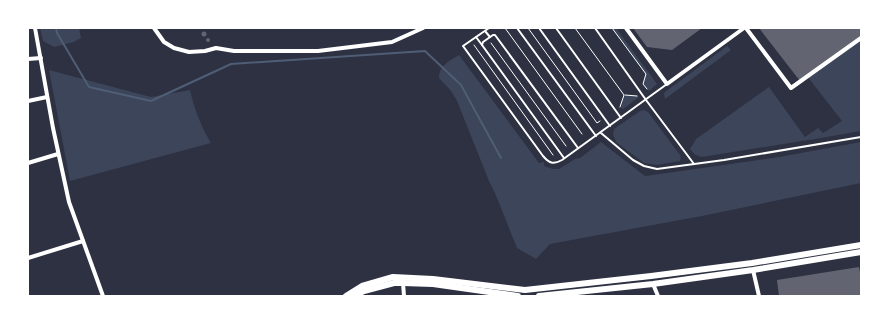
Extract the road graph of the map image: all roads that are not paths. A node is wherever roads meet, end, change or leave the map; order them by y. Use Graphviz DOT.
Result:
graph roads {
  1 [pos="35,28"];
  2 [pos="154,28"];
  3 [pos="423,28"];
  4 [pos="489,28"];
  5 [pos="517,28"];
  6 [pos="539,28"];
  7 [pos="556,28"];
  8 [pos="595,28"];
  9 [pos="626,28"];
  10 [pos="745,28"];
  11 [pos="485,31"];
  12 [pos="476,37"];
  13 [pos="489,38"];
  14 [pos="861,38"];
  15 [pos="482,45"];
  16 [pos="41,58"];
  17 [pos="28,59"];
  18 [pos="667,84"];
  19 [pos="47,96"];
  20 [pos="646,100"];
  21 [pos="28,101"];
  22 [pos="621,118"];
  23 [pos="610,126"];
  24 [pos="601,133"];
  25 [pos="596,136"];
  26 [pos="861,137"];
  27 [pos="578,148"];
  28 [pos="58,154"];
  29 [pos="564,158"];
  30 [pos="28,163"];
  31 [pos="694,164"];
  32 [pos="83,241"];
  33 [pos="861,245"];
  34 [pos="861,252"];
  35 [pos="28,258"];
  36 [pos="753,270"];
  37 [pos="403,283"];
  38 [pos="653,284"];
  39 [pos="511,295"];
  40 [pos="551,295"];
  41 [pos="103,296"];
  42 [pos="346,296"];
  43 [pos="355,296"];
  44 [pos="404,296"];
  45 [pos="518,296"];
  46 [pos="539,296"];
  47 [pos="658,296"];
  48 [pos="759,296"];
  1 -- 16 [label="street"];
  2 -- 3 [label="street"];
  4 -- 11 [label="lane"];
  5 -- 25 [label="lane"];
  6 -- 23 [label="lane"];
  7 -- 22 [label="lane"];
  8 -- 20 [label="lane"];
  9 -- 18 [label="street"];
  10 -- 14 [label="street"];
  10 -- 18 [label="street"];
  11 -- 12 [label="lane"];
  11 -- 13 [label="lane"];
  12 -- 15 [label="lane"];
  12 -- 29 [label="lane"];
  13 -- 15 [label="lane"];
  13 -- 27 [label="lane"];
  15 -- 29 [label="lane"];
  16 -- 17 [label="street"];
  16 -- 19 [label="street"];
  18 -- 20 [label="lane"];
  19 -- 21 [label="street"];
  19 -- 28 [label="street"];
  20 -- 22 [label="lane"];
  20 -- 31 [label="lane"];
  22 -- 23 [label="lane"];
  23 -- 24 [label="lane"];
  24 -- 25 [label="lane"];
  24 -- 31 [label="lane"];
  25 -- 27 [label="lane"];
  26 -- 31 [label="lane"];
  27 -- 29 [label="lane"];
  28 -- 30 [label="street"];
  28 -- 32 [label="street"];
  32 -- 35 [label="street"];
  32 -- 41 [label="street"];
  33 -- 42 [label="main road"];
  34 -- 36 [label="main road"];
  36 -- 38 [label="main road"];
  36 -- 48 [label="street"];
  37 -- 39 [label="main road"];
  37 -- 43 [label="main road"];
  37 -- 44 [label="street"];
  38 -- 40 [label="main road"];
  38 -- 47 [label="street"];
  39 -- 45 [label="main road"];
  40 -- 46 [label="main road"];
}
